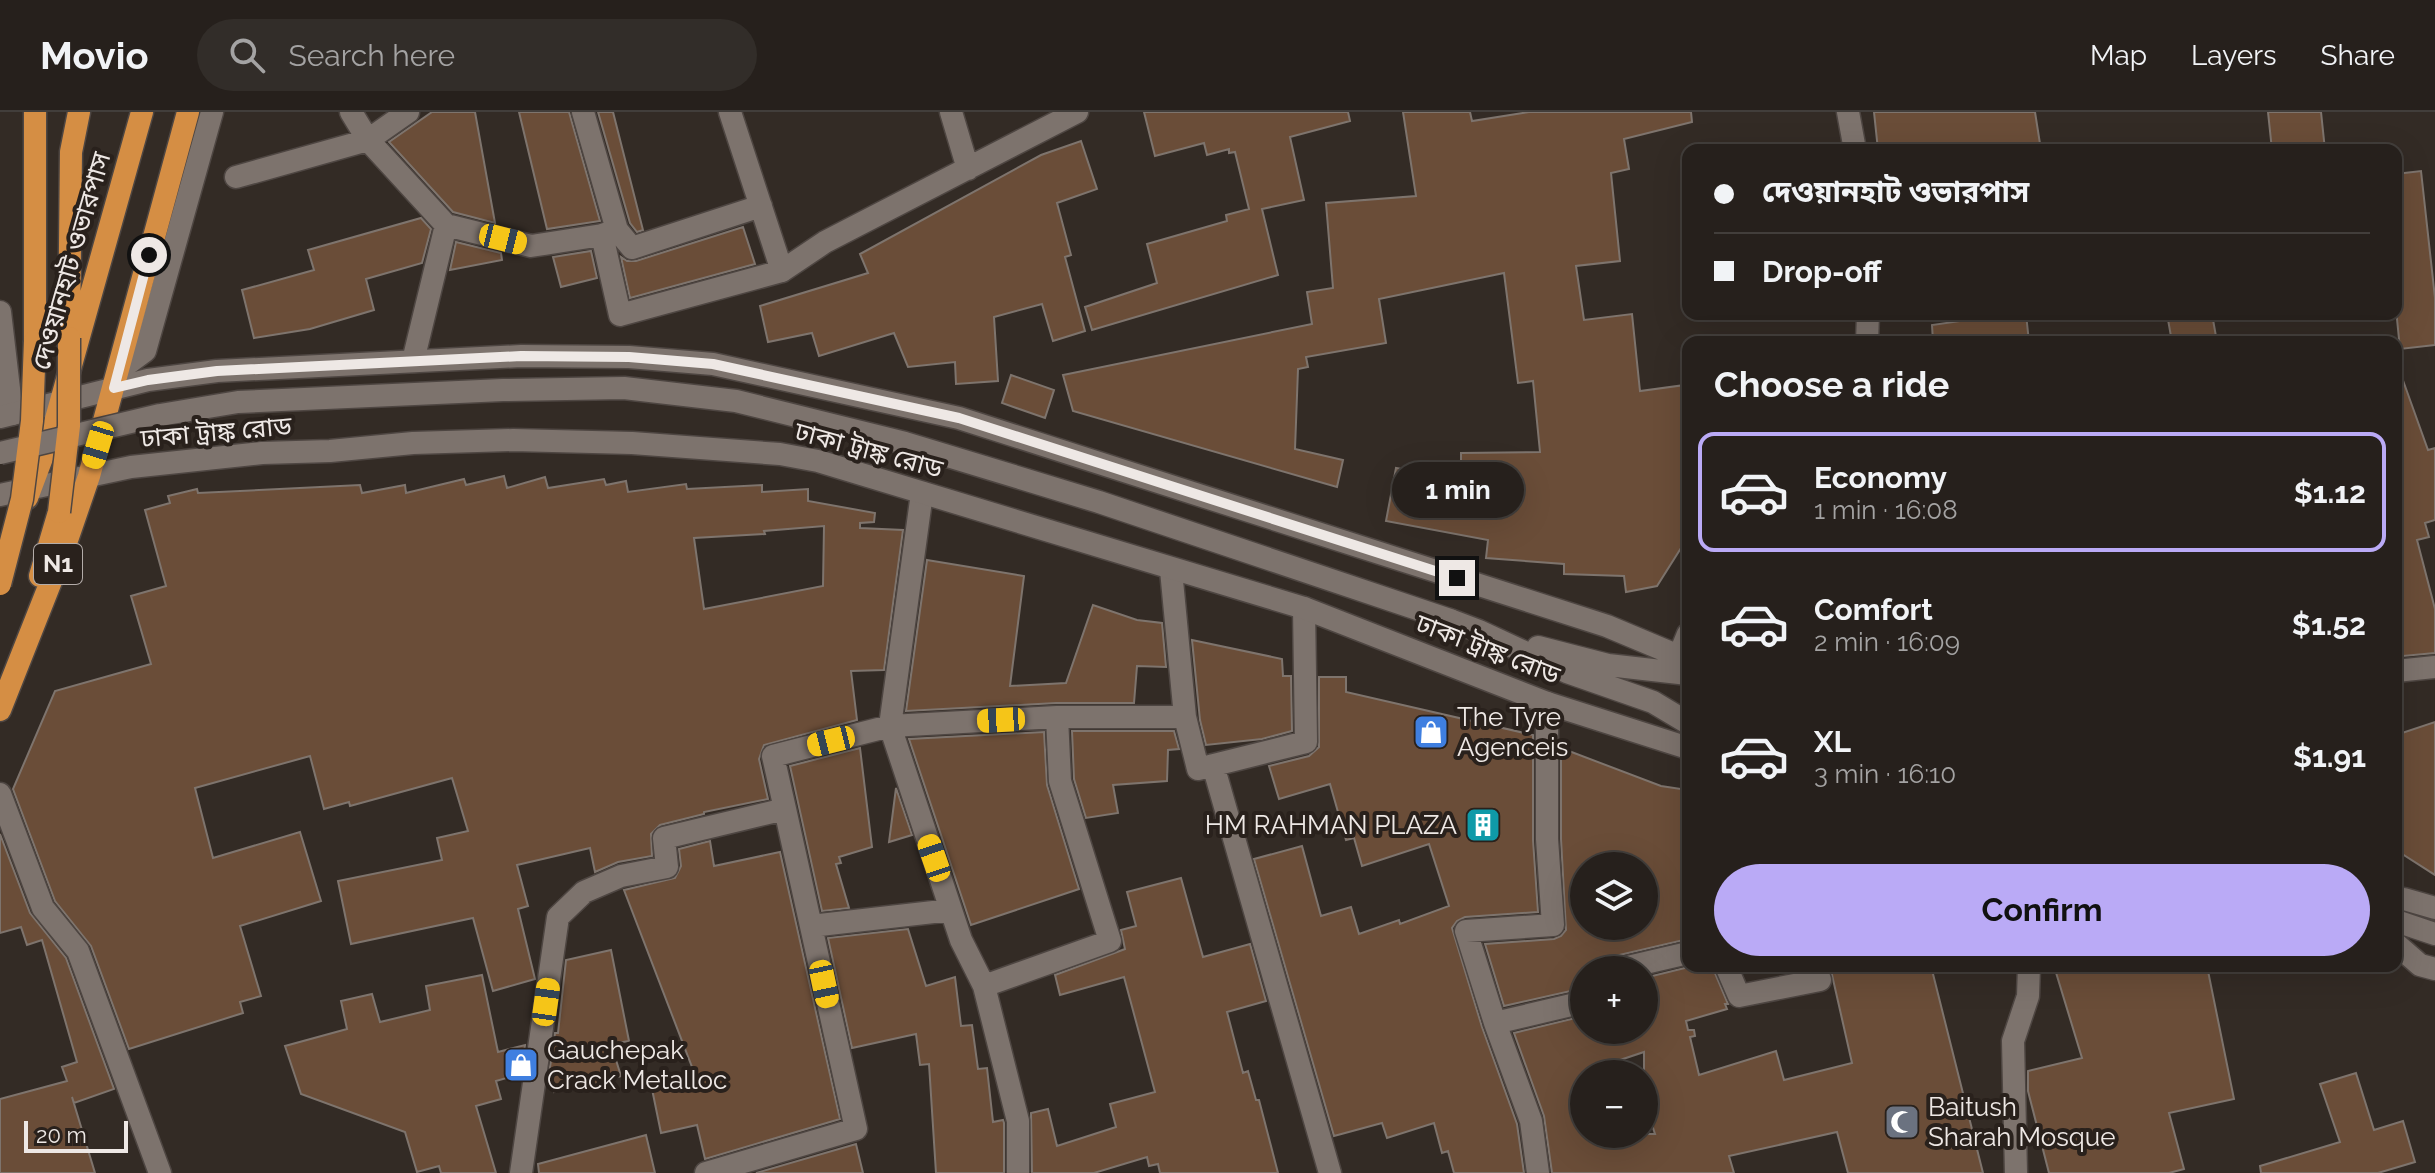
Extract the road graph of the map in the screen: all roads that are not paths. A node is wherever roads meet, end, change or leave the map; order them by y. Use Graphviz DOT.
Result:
graph roads {
  1 [pos="35,112"];
  2 [pos="79,112"];
  3 [pos="142,112"];
  4 [pos="188,112"];
  5 [pos="212,112"];
  6 [pos="351,112"];
  7 [pos="408,112"];
  8 [pos="583,112"];
  9 [pos="730,112"];
  10 [pos="951,112"];
  11 [pos="1077,112"];
  12 [pos="1848,112"];
  13 [pos="368,140"];
  14 [pos="1854,144"];
  15 [pos="968,169"];
  16 [pos="236,177"];
  17 [pos="761,206"];
  18 [pos="446,225"];
  19 [pos="610,233"];
  20 [pos="782,271"];
  21 [pos="0,312"];
  22 [pos="413,361"];
  23 [pos="116,380"];
  24 [pos="59,402"];
  25 [pos="6,415"];
  26 [pos="0,453"];
  27 [pos="89,476"];
  28 [pos="31,488"];
  29 [pos="922,493"];
  30 [pos="0,495"];
  31 [pos="0,566"];
  32 [pos="1171,570"];
  33 [pos="0,584"];
  34 [pos="1304,608"];
  35 [pos="1479,631"];
  36 [pos="1682,662"];
  37 [pos="1682,663"];
  38 [pos="2435,667"];
  39 [pos="2402,670"];
  40 [pos="0,678"];
  41 [pos="1547,703"];
  42 [pos="0,710"];
  43 [pos="1057,717"];
  44 [pos="1185,717"];
  45 [pos="1682,719"];
  46 [pos="890,726"];
  47 [pos="1682,746"];
  48 [pos="1213,765"];
  49 [pos="0,794"];
  50 [pos="785,809"];
  51 [pos="2402,899"];
  52 [pos="2435,908"];
  53 [pos="951,910"];
  54 [pos="2402,923"];
  55 [pos="811,926"];
  56 [pos="2435,934"];
  57 [pos="2402,949"];
  58 [pos="1682,954"];
  59 [pos="1658,960"];
  60 [pos="2435,969"];
  61 [pos="1729,972"];
  62 [pos="1817,972"];
  63 [pos="2029,972"];
  64 [pos="984,986"];
  65 [pos="1570,1005"];
  66 [pos="1495,1023"];
  67 [pos="160,1173"];
  68 [pos="521,1173"];
  69 [pos="706,1173"];
  70 [pos="1018,1173"];
  71 [pos="1330,1173"];
  72 [pos="1538,1173"];
  73 [pos="2016,1173"];
  1 -- 33 [label="highway, bridge"];
  2 -- 40 [label="highway, bridge"];
  3 -- 24 [label="highway, দেওয়ানহাট ওভারপাস / N1"];
  4 -- 23 [label="highway, N1"];
  5 -- 23 [label="street"];
  6 -- 13 [label="street"];
  7 -- 13 [label="street"];
  8 -- 19 [label="street"];
  9 -- 17 [label="street"];
  10 -- 15 [label="street"];
  11 -- 15 [label="street"];
  12 -- 14 [label="street"];
  13 -- 16 [label="street"];
  13 -- 18 [label="street"];
  15 -- 20 [label="street"];
  17 -- 19 [label="street"];
  17 -- 20 [label="street"];
  18 -- 19 [label="street"];
  18 -- 22 [label="street"];
  19 -- 20 [label="street"];
  21 -- 25 [label="street"];
  22 -- 23 [label="street"];
  22 -- 36 [label="street"];
  23 -- 24 [label="street"];
  23 -- 27 [label="highway, N1"];
  24 -- 25 [label="street"];
  24 -- 28 [label="highway, দেওয়ানহাট ওভারপাস / N1"];
  26 -- 35 [label="street, ঢাকা ট্রাঙ্ক রোড, bridge"];
  27 -- 28 [label="street, ঢাকা ট্রাঙ্ক রোড"];
  27 -- 29 [label="street, ঢাকা ট্রাঙ্ক রোড"];
  27 -- 42 [label="highway, N1"];
  28 -- 30 [label="street, ঢাকা ট্রাঙ্ক রোড"];
  28 -- 31 [label="highway, N1"];
  29 -- 32 [label="street, ঢাকা ট্রাঙ্ক রোড"];
  29 -- 46 [label="street"];
  32 -- 34 [label="street, ঢাকা ট্রাঙ্ক রোড"];
  32 -- 44 [label="street"];
  34 -- 41 [label="street, ঢাকা ট্রাঙ্ক রোড"];
  34 -- 48 [label="street"];
  35 -- 37 [label="street, ঢাকা ট্রাঙ্ক রোড"];
  35 -- 45 [label="street, ঢাকা ট্রাঙ্ক রোড"];
  38 -- 39 [label="street"];
  41 -- 47 [label="street, ঢাকা ট্রাঙ্ক রোড"];
  41 -- 66 [label="street"];
  43 -- 44 [label="street"];
  43 -- 46 [label="street"];
  43 -- 64 [label="street"];
  44 -- 48 [label="street"];
  46 -- 50 [label="street"];
  46 -- 53 [label="street"];
  48 -- 71 [label="street"];
  49 -- 67 [label="street"];
  50 -- 55 [label="street"];
  50 -- 68 [label="street"];
  51 -- 52 [label="street"];
  53 -- 55 [label="street"];
  53 -- 64 [label="street"];
  54 -- 56 [label="street"];
  55 -- 69 [label="street"];
  57 -- 60 [label="street"];
  58 -- 59 [label="street"];
  61 -- 62 [label="street"];
  63 -- 73 [label="street"];
  64 -- 70 [label="street"];
  65 -- 66 [label="street"];
  66 -- 72 [label="street"];
}
